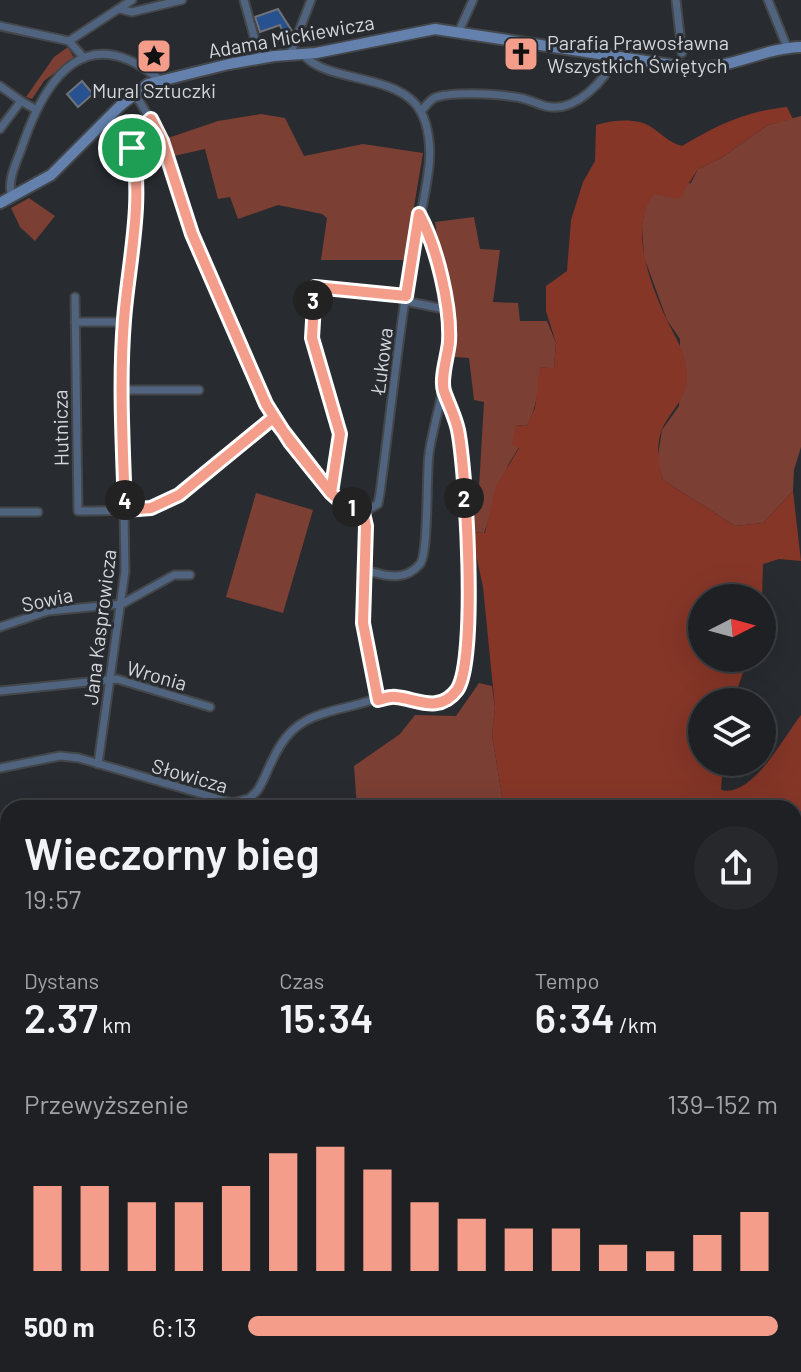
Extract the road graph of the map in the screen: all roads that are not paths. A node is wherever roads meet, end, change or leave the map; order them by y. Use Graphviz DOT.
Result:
graph roads {
  1 [pos="132,0"];
  2 [pos="182,0"];
  3 [pos="244,0"];
  4 [pos="311,0"];
  5 [pos="473,0"];
  6 [pos="676,0"];
  7 [pos="768,0"];
  8 [pos="120,9"];
  9 [pos="0,26"];
  10 [pos="459,31"];
  11 [pos="69,41"];
  12 [pos="787,47"];
  13 [pos="801,47"];
  14 [pos="682,53"];
  15 [pos="303,54"];
  16 [pos="290,55"];
  17 [pos="616,55"];
  18 [pos="84,58"];
  19 [pos="260,58"];
  20 [pos="160,80"];
  21 [pos="0,86"];
  22 [pos="135,93"];
  23 [pos="21,101"];
  24 [pos="35,109"];
  25 [pos="421,111"];
  26 [pos="151,119"];
  27 [pos="0,129"];
  28 [pos="9,184"];
  29 [pos="12,197"];
  30 [pos="0,202"];
  31 [pos="419,214"];
  32 [pos="75,297"];
  33 [pos="406,298"];
  34 [pos="444,309"];
  35 [pos="75,322"];
  36 [pos="124,322"];
  37 [pos="122,390"];
  38 [pos="199,390"];
  39 [pos="444,390"];
  40 [pos="273,418"];
  41 [pos="331,493"];
  42 [pos="125,510"];
  43 [pos="0,512"];
  44 [pos="38,512"];
  45 [pos="363,513"];
  46 [pos="364,570"];
  47 [pos="190,575"];
  48 [pos="122,604"];
  49 [pos="0,627"];
  50 [pos="110,682"];
  51 [pos="0,691"];
  52 [pos="378,700"];
  53 [pos="210,707"];
  54 [pos="98,764"];
  55 [pos="1,767"];
  56 [pos="214,800"];
  57 [pos="244,800"];
  1 -- 8 [label="street"];
  2 -- 8 [label="street"];
  3 -- 19 [label="street"];
  4 -- 16 [label="street"];
  5 -- 10 [label="street"];
  6 -- 14 [label="street"];
  7 -- 12 [label="street"];
  8 -- 11 [label="street"];
  9 -- 11 [label="street"];
  10 -- 15 [label="street, Adama Mickiewicza"];
  10 -- 17 [label="street, Adama Mickiewicza"];
  11 -- 18 [label="street"];
  12 -- 13 [label="street, Adama Mickiewicza"];
  12 -- 17 [label="street, Adama Mickiewicza"];
  15 -- 16 [label="street, Adama Mickiewicza"];
  15 -- 25 [label="street"];
  16 -- 19 [label="street, Adama Mickiewicza"];
  17 -- 25 [label="street"];
  18 -- 20 [label="street"];
  18 -- 24 [label="street"];
  19 -- 20 [label="street, Adama Mickiewicza"];
  20 -- 22 [label="street, Adama Mickiewicza"];
  21 -- 23 [label="street"];
  22 -- 26 [label="street"];
  22 -- 29 [label="street, Adama Mickiewicza"];
  23 -- 24 [label="street"];
  23 -- 27 [label="street"];
  24 -- 28 [label="street"];
  25 -- 31 [label="street, Łukowa"];
  26 -- 36 [label="street, Jana Kasprowicza"];
  26 -- 40 [label="street"];
  28 -- 29 [label="street"];
  28 -- 30 [label="street"];
  29 -- 30 [label="street, Adama Mickiewicza"];
  31 -- 33 [label="street, Łukowa"];
  31 -- 34 [label="street"];
  32 -- 35 [label="street, Hutnicza"];
  33 -- 34 [label="street"];
  33 -- 41 [label="street"];
  33 -- 45 [label="street, Łukowa"];
  34 -- 39 [label="street"];
  35 -- 36 [label="street"];
  35 -- 42 [label="street, Hutnicza"];
  36 -- 37 [label="street, Jana Kasprowicza"];
  37 -- 38 [label="street"];
  37 -- 42 [label="street, Jana Kasprowicza"];
  39 -- 46 [label="street"];
  39 -- 52 [label="street, Słowicza"];
  40 -- 41 [label="street"];
  40 -- 42 [label="street"];
  41 -- 45 [label="street"];
  42 -- 48 [label="street, Jana Kasprowicza"];
  43 -- 44 [label="street"];
  45 -- 46 [label="street"];
  46 -- 52 [label="street"];
  47 -- 48 [label="street, Sowia"];
  48 -- 49 [label="street, Sowia"];
  48 -- 50 [label="street, Jana Kasprowicza"];
  50 -- 51 [label="street, Wronia"];
  50 -- 53 [label="street, Wronia"];
  50 -- 54 [label="street, Jana Kasprowicza"];
  52 -- 57 [label="street, Słowicza"];
  54 -- 55 [label="street, Słowicza"];
  54 -- 56 [label="street, Słowicza"];
}
